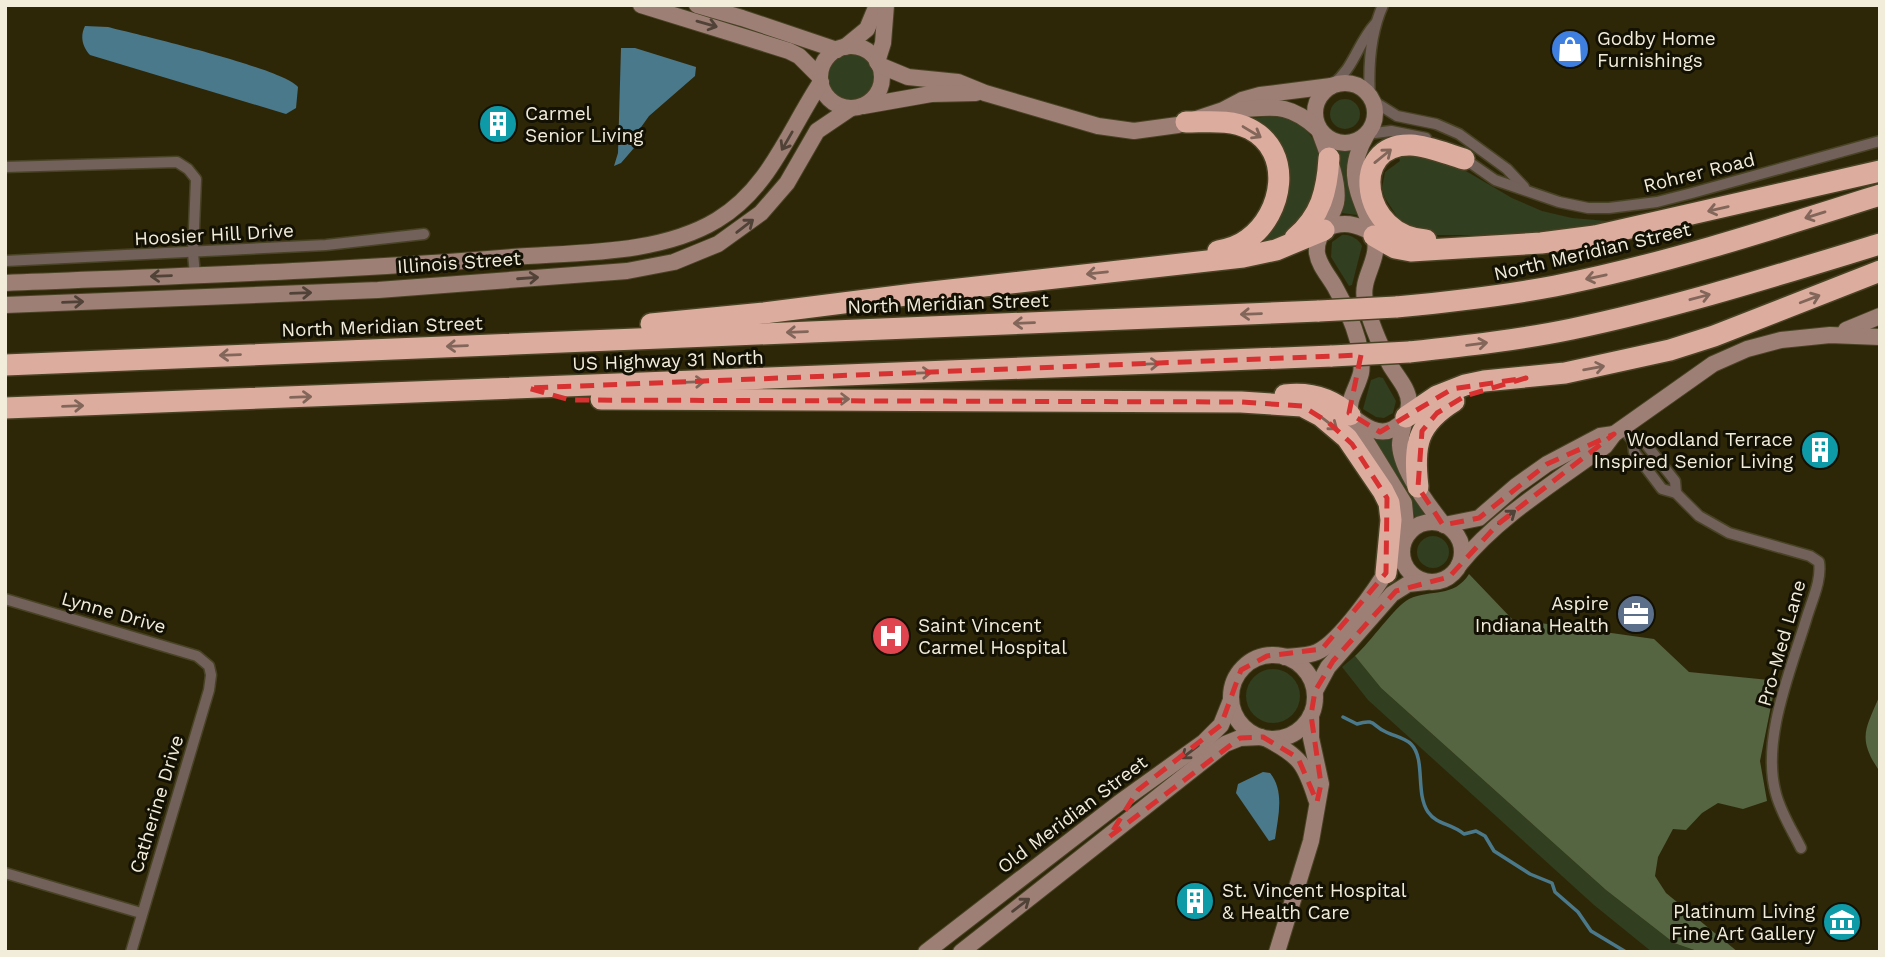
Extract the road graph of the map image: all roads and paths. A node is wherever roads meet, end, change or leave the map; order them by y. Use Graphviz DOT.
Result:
graph roads {
  1 [pos="641,5"];
  2 [pos="697,5"];
  3 [pos="877,5"];
  4 [pos="886,5"];
  5 [pos="1382,5"];
  6 [pos="669,9"];
  7 [pos="1375,24"];
  8 [pos="841,49"];
  9 [pos="878,64"];
  10 [pos="821,80"];
  11 [pos="1331,86"];
  12 [pos="982,92"];
  13 [pos="1370,99"];
  14 [pos="854,107"];
  15 [pos="1223,110"];
  16 [pos="1186,122"];
  17 [pos="1319,129"];
  18 [pos="1367,134"];
  19 [pos="1880,141"];
  20 [pos="1329,158"];
  21 [pos="1464,159"];
  22 [pos="5,167"];
  23 [pos="1880,171"];
  24 [pos="1526,189"];
  25 [pos="1880,195"];
  26 [pos="1324,230"];
  27 [pos="424,234"];
  28 [pos="1373,234"];
  29 [pos="1880,244"];
  30 [pos="1283,248"];
  31 [pos="1469,248"];
  32 [pos="193,253"];
  33 [pos="5,261"];
  34 [pos="1165,266"];
  35 [pos="1880,271"];
  36 [pos="195,275"];
  37 [pos="5,283"];
  38 [pos="5,305"];
  39 [pos="1880,316"];
  40 [pos="1830,335"];
  41 [pos="1880,337"];
  42 [pos="525,343"];
  43 [pos="5,365"];
  44 [pos="1526,378"];
  45 [pos="528,388"];
  46 [pos="1241,402"];
  47 [pos="5,408"];
  48 [pos="1350,415"];
  49 [pos="1405,417"];
  50 [pos="1623,434"];
  51 [pos="1418,487"];
  52 [pos="1443,524"];
  53 [pos="1403,542"];
  54 [pos="1459,565"];
  55 [pos="1386,573"];
  56 [pos="1426,582"];
  57 [pos="5,599"];
  58 [pos="1285,657"];
  59 [pos="209,666"];
  60 [pos="1315,691"];
  61 [pos="1231,700"];
  62 [pos="1311,715"];
  63 [pos="1263,737"];
  64 [pos="1138,790"];
  65 [pos="1317,802"];
  66 [pos="1109,837"];
  67 [pos="1801,848"];
  68 [pos="5,873"];
  69 [pos="141,913"];
  70 [pos="954,931"];
  71 [pos="964,949"];
  72 [pos="131,952"];
  73 [pos="926,952"];
  74 [pos="1277,952"];
  1 -- 6 [label="street"];
  2 -- 8 [label="street"];
  3 -- 8 [label="street"];
  4 -- 9 [label="street"];
  5 -- 7 [label="street"];
  6 -- 10 [label="street, one-way"];
  7 -- 11 [label="street"];
  7 -- 13 [label="street"];
  8 -- 9 [label="street"];
  8 -- 10 [label="street"];
  9 -- 12 [label="street"];
  9 -- 14 [label="street"];
  10 -- 14 [label="street"];
  10 -- 36 [label="street, Illinois Street, one-way"];
  11 -- 13 [label="street"];
  11 -- 15 [label="street"];
  11 -- 17 [label="street"];
  12 -- 14 [label="street"];
  12 -- 16 [label="street"];
  13 -- 18 [label="street"];
  13 -- 24 [label="street, Rohrer Road"];
  38 -- 14 [label="street, Illinois Street, one-way"];
  15 -- 16 [label="street"];
  15 -- 17 [label="street"];
  16 -- 34 [label="highway, one-way"];
  17 -- 18 [label="street"];
  17 -- 20 [label="street"];
  18 -- 21 [label="street, Rohrer Road"];
  18 -- 28 [label="street"];
  19 -- 24 [label="street, Rohrer Road"];
  20 -- 26 [label="street"];
  20 -- 30 [label="highway"];
  21 -- 24 [label="street, Rohrer Road"];
  31 -- 21 [label="highway, one-way"];
  22 -- 32 [label="street"];
  23 -- 31 [label="highway, one-way"];
  25 -- 42 [label="highway, North Meridian Street, one-way, bridge"];
  26 -- 28 [label="street"];
  26 -- 30 [label="highway"];
  26 -- 48 [label="street"];
  27 -- 32 [label="street, Hoosier Hill Drive"];
  28 -- 31 [label="highway"];
  28 -- 49 [label="street"];
  45 -- 29 [label="highway, US Highway 31 North, one-way, bridge"];
  30 -- 34 [label="highway"];
  32 -- 33 [label="street, Hoosier Hill Drive"];
  32 -- 36 [label="street"];
  34 -- 42 [label="highway, one-way"];
  44 -- 35 [label="highway, one-way"];
  36 -- 37 [label="street, Illinois Street, one-way"];
  39 -- 40 [label="street"];
  40 -- 41 [label="street"];
  40 -- 50 [label="street"];
  42 -- 43 [label="highway, North Meridian Street, one-way"];
  44 -- 49 [label="highway"];
  44 -- 51 [label="highway"];
  45 -- 46 [label="highway, one-way"];
  47 -- 45 [label="highway, US Highway 31 North, one-way"];
  46 -- 48 [label="highway"];
  46 -- 55 [label="highway, one-way"];
  48 -- 49 [label="street"];
  48 -- 53 [label="street"];
  49 -- 51 [label="street"];
  50 -- 52 [label="street"];
  54 -- 50 [label="street, one-way"];
  50 -- 67 [label="street, Pro-Med Lane"];
  51 -- 52 [label="street"];
  52 -- 53 [label="street"];
  52 -- 54 [label="street"];
  53 -- 55 [label="street"];
  53 -- 56 [label="street"];
  54 -- 56 [label="street"];
  55 -- 58 [label="street"];
  56 -- 60 [label="street"];
  57 -- 59 [label="street, Lynne Drive"];
  58 -- 60 [label="street"];
  58 -- 61 [label="street"];
  59 -- 69 [label="street, Catherine Drive"];
  60 -- 62 [label="street"];
  61 -- 63 [label="street"];
  61 -- 64 [label="street, Old Meridian Street, one-way"];
  62 -- 63 [label="street"];
  62 -- 65 [label="street"];
  63 -- 65 [label="street"];
  63 -- 66 [label="street, Old Meridian Street"];
  64 -- 66 [label="street"];
  64 -- 70 [label="street, Old Meridian Street"];
  65 -- 74 [label="street"];
  71 -- 66 [label="street, Old Meridian Street, one-way"];
  68 -- 69 [label="street"];
  69 -- 72 [label="street, Catherine Drive"];
  70 -- 71 [label="street"];
  70 -- 73 [label="street, Old Meridian Street"];
}
